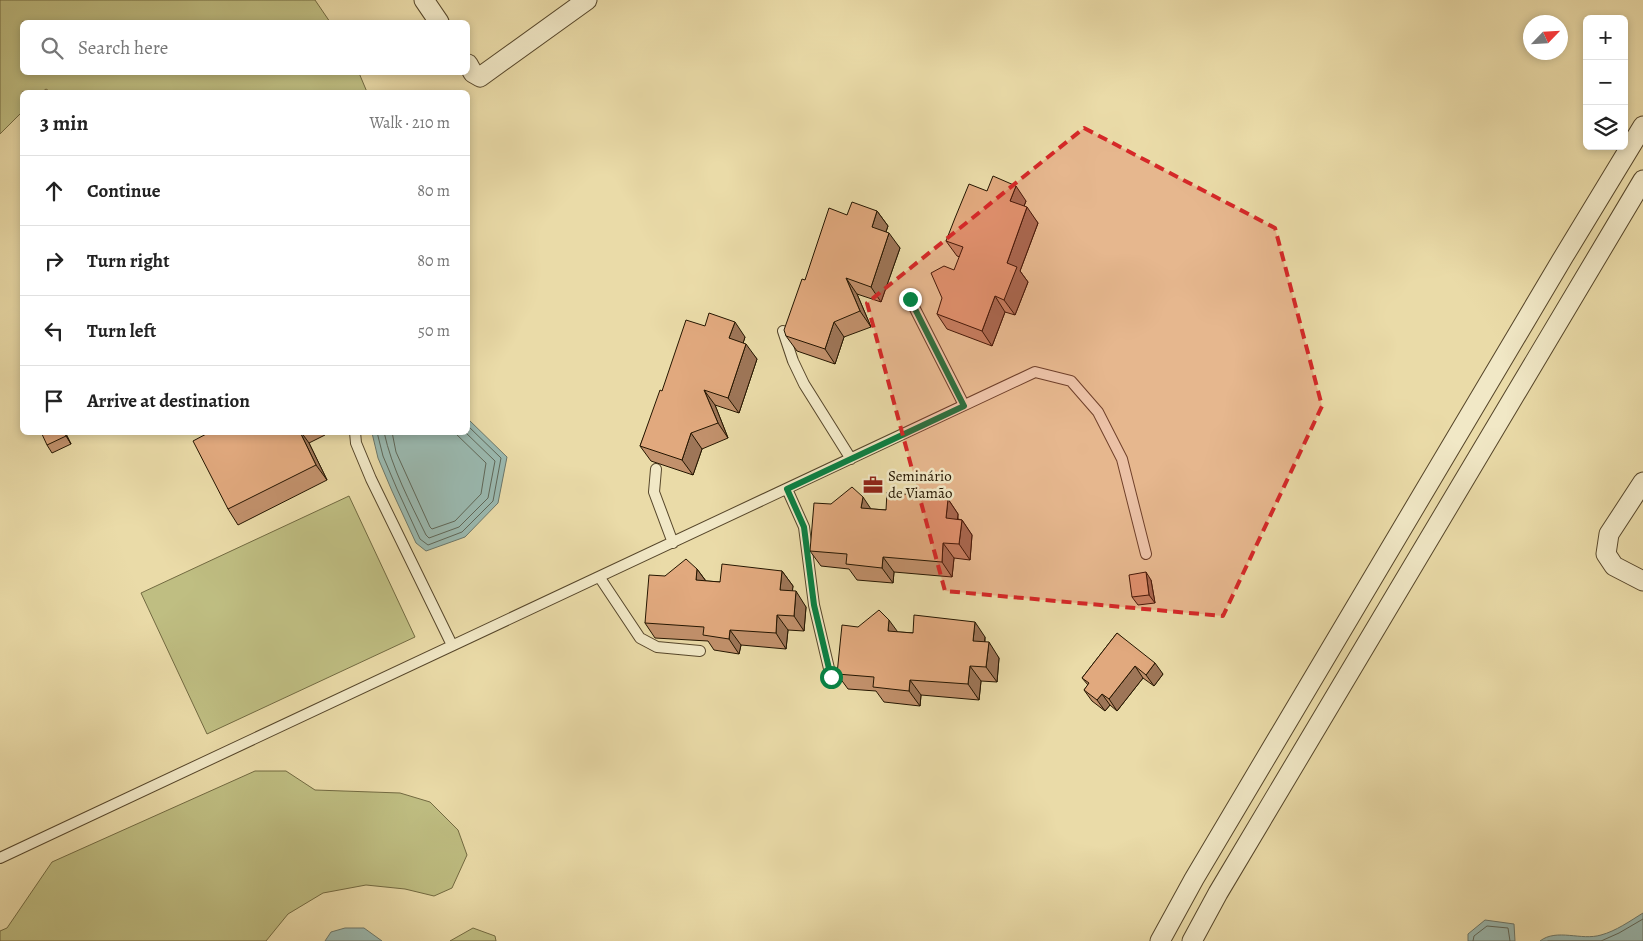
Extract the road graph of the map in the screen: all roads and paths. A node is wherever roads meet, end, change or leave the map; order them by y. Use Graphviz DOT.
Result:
graph roads {
  1 [pos="424,0"];
  2 [pos="588,0"];
  3 [pos="438,20"];
  4 [pos="474,71"];
  5 [pos="1643,126"];
  6 [pos="1643,180"];
  7 [pos="910,299"];
  8 [pos="784,331"];
  9 [pos="964,406"];
  10 [pos="1463,426"];
  11 [pos="355,435"];
  12 [pos="1487,440"];
  13 [pos="851,459"];
  14 [pos="656,469"];
  15 [pos="1643,482"];
  16 [pos="787,489"];
  17 [pos="673,543"];
  18 [pos="1146,554"];
  19 [pos="600,578"];
  20 [pos="1643,581"];
  21 [pos="452,645"];
  22 [pos="700,651"];
  23 [pos="831,677"];
  24 [pos="1226,825"];
  25 [pos="1251,839"];
  26 [pos="0,858"];
  27 [pos="1160,941"];
  28 [pos="1192,941"];
  1 -- 3 [label="street"];
  2 -- 4 [label="street"];
  5 -- 10 [label="street"];
  6 -- 12 [label="street"];
  7 -- 9 [label="lane"];
  8 -- 13 [label="lane"];
  9 -- 13 [label="lane"];
  9 -- 18 [label="lane"];
  10 -- 12 [label="street"];
  10 -- 24 [label="street"];
  11 -- 21 [label="lane"];
  12 -- 25 [label="street"];
  13 -- 16 [label="lane"];
  14 -- 17 [label="lane"];
  15 -- 20 [label="street"];
  16 -- 17 [label="lane"];
  16 -- 23 [label="lane"];
  17 -- 19 [label="lane"];
  19 -- 21 [label="lane"];
  19 -- 22 [label="lane"];
  21 -- 26 [label="lane"];
  24 -- 25 [label="street"];
  24 -- 27 [label="street"];
  25 -- 28 [label="street"];
}
